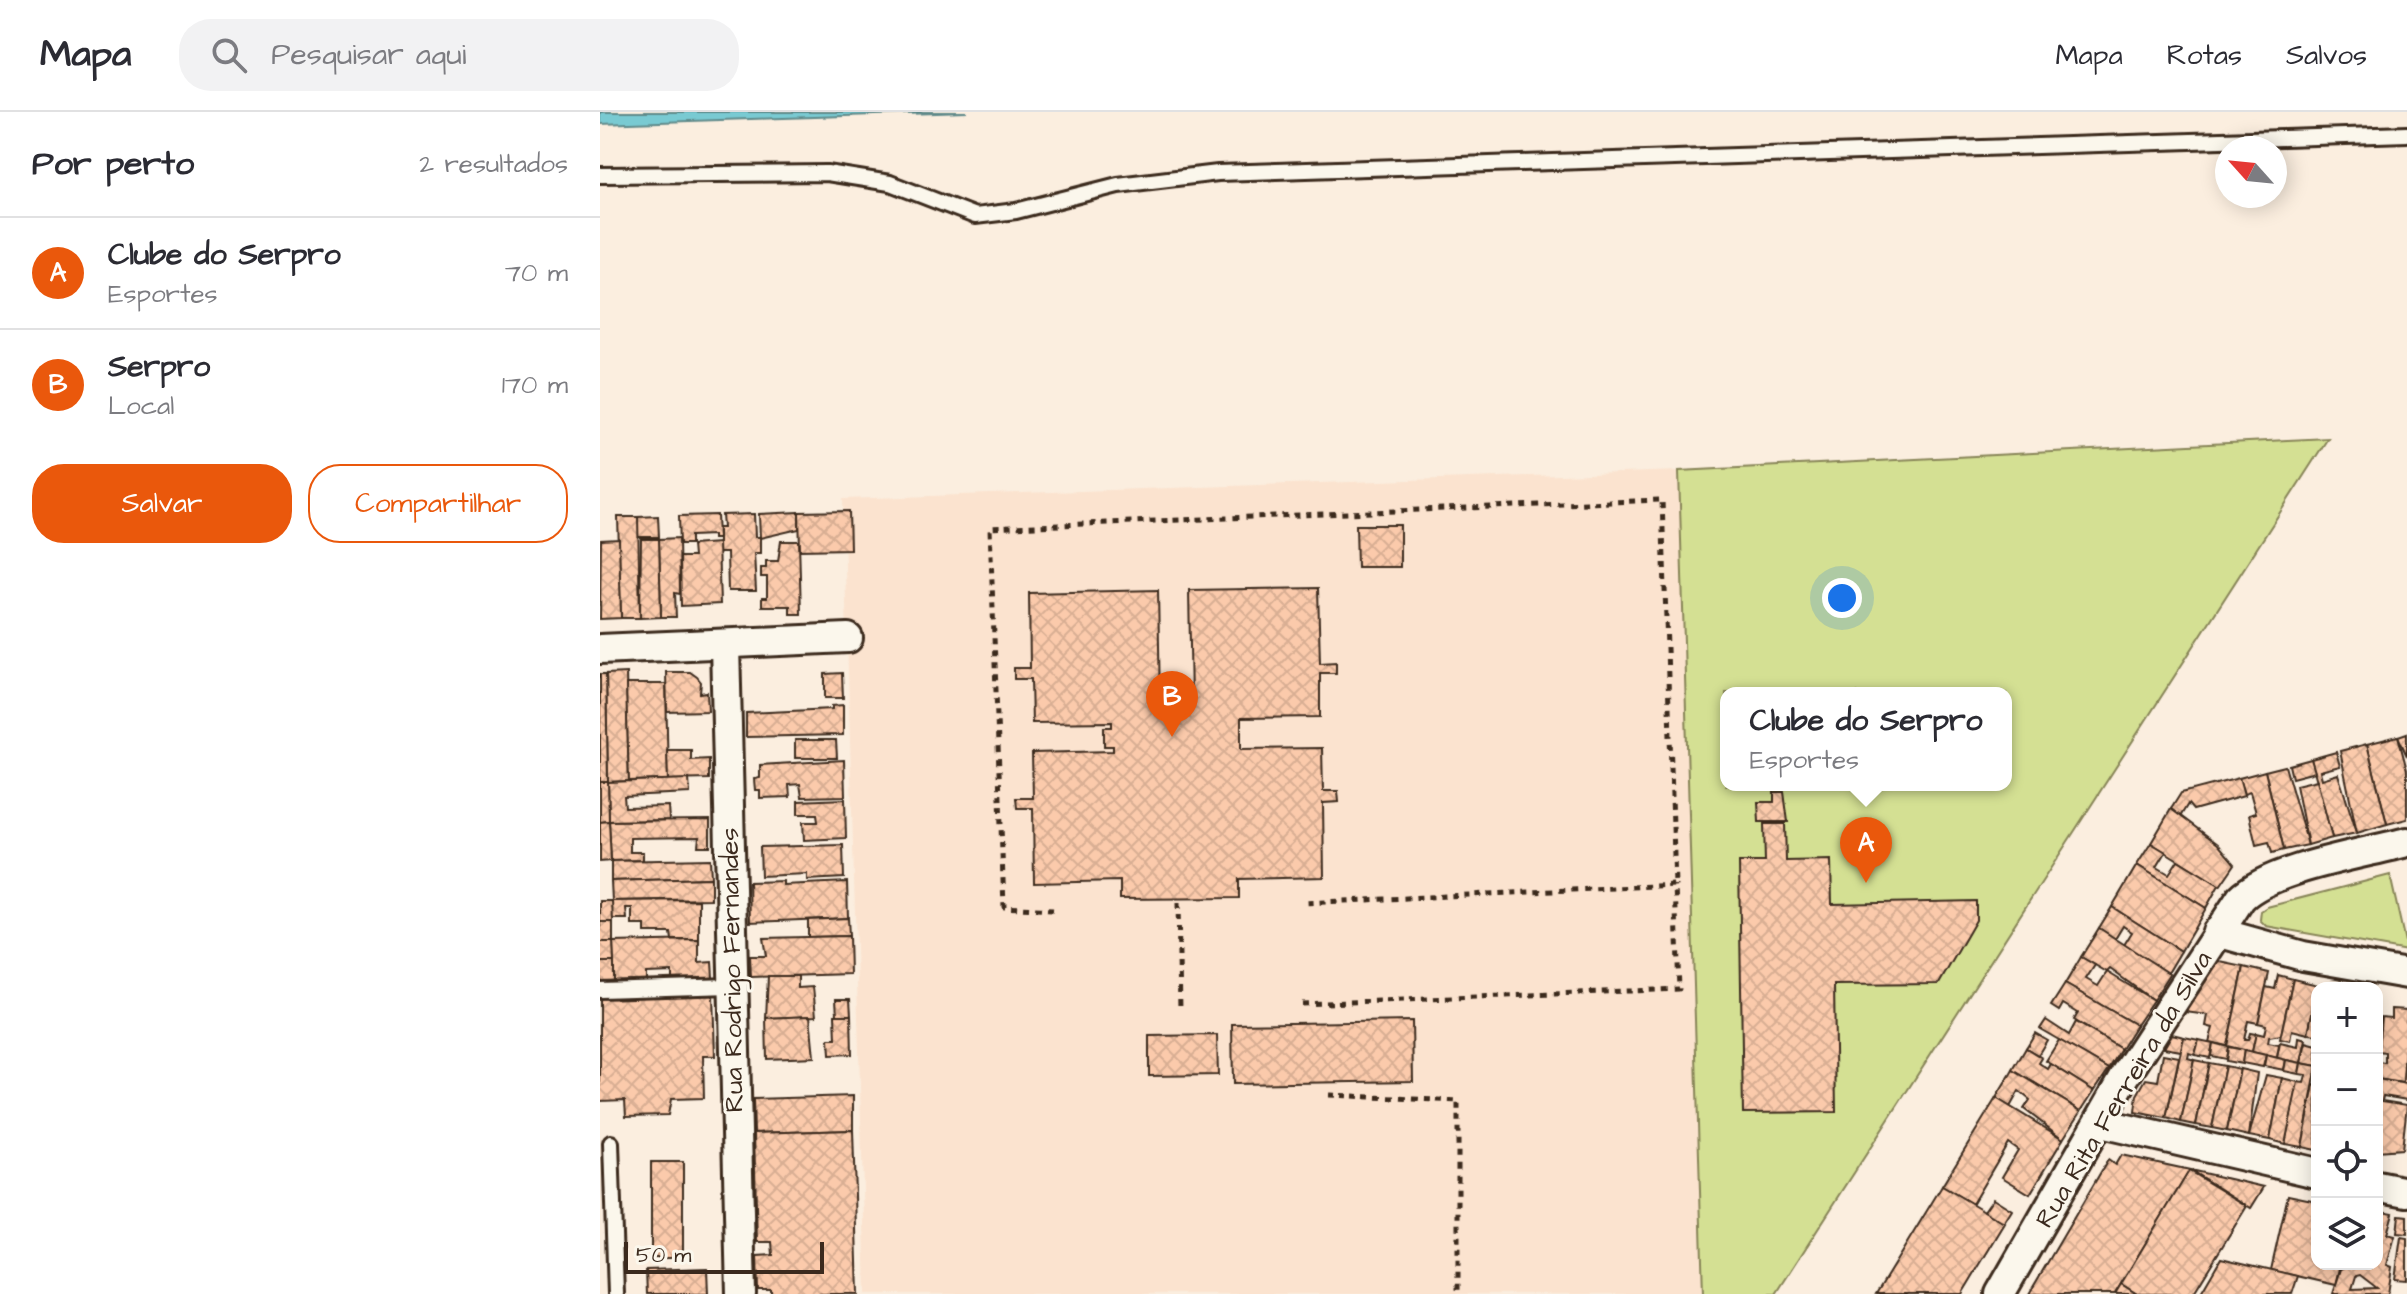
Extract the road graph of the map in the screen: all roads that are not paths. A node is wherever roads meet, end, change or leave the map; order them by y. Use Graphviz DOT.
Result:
graph roads {
  1 [pos="2407,134"];
  2 [pos="600,175"];
  3 [pos="848,638"];
  4 [pos="725,645"];
  5 [pos="600,649"];
  6 [pos="2407,842"];
  7 [pos="2217,932"];
  8 [pos="2407,974"];
  9 [pos="731,986"];
  10 [pos="600,990"];
  11 [pos="2101,1123"];
  12 [pos="611,1143"];
  13 [pos="2311,1172"];
  14 [pos="2383,1187"];
  15 [pos="2407,1192"];
  16 [pos="616,1294"];
  17 [pos="741,1294"];
  18 [pos="2000,1294"];
  1 -- 2 [label="lane"];
  3 -- 4 [label="street"];
  4 -- 5 [label="street"];
  4 -- 9 [label="street, Rua Rodrigo Fernandes"];
  6 -- 7 [label="street, Rua Rita Ferreira da Silva"];
  7 -- 8 [label="street"];
  7 -- 11 [label="street, Rua Rita Ferreira da Silva"];
  9 -- 10 [label="lane"];
  9 -- 17 [label="street, Rua Rodrigo Fernandes"];
  11 -- 13 [label="street"];
  11 -- 18 [label="street, Rua Rita Ferreira da Silva"];
  12 -- 16 [label="lane"];
  14 -- 15 [label="street"];
}
